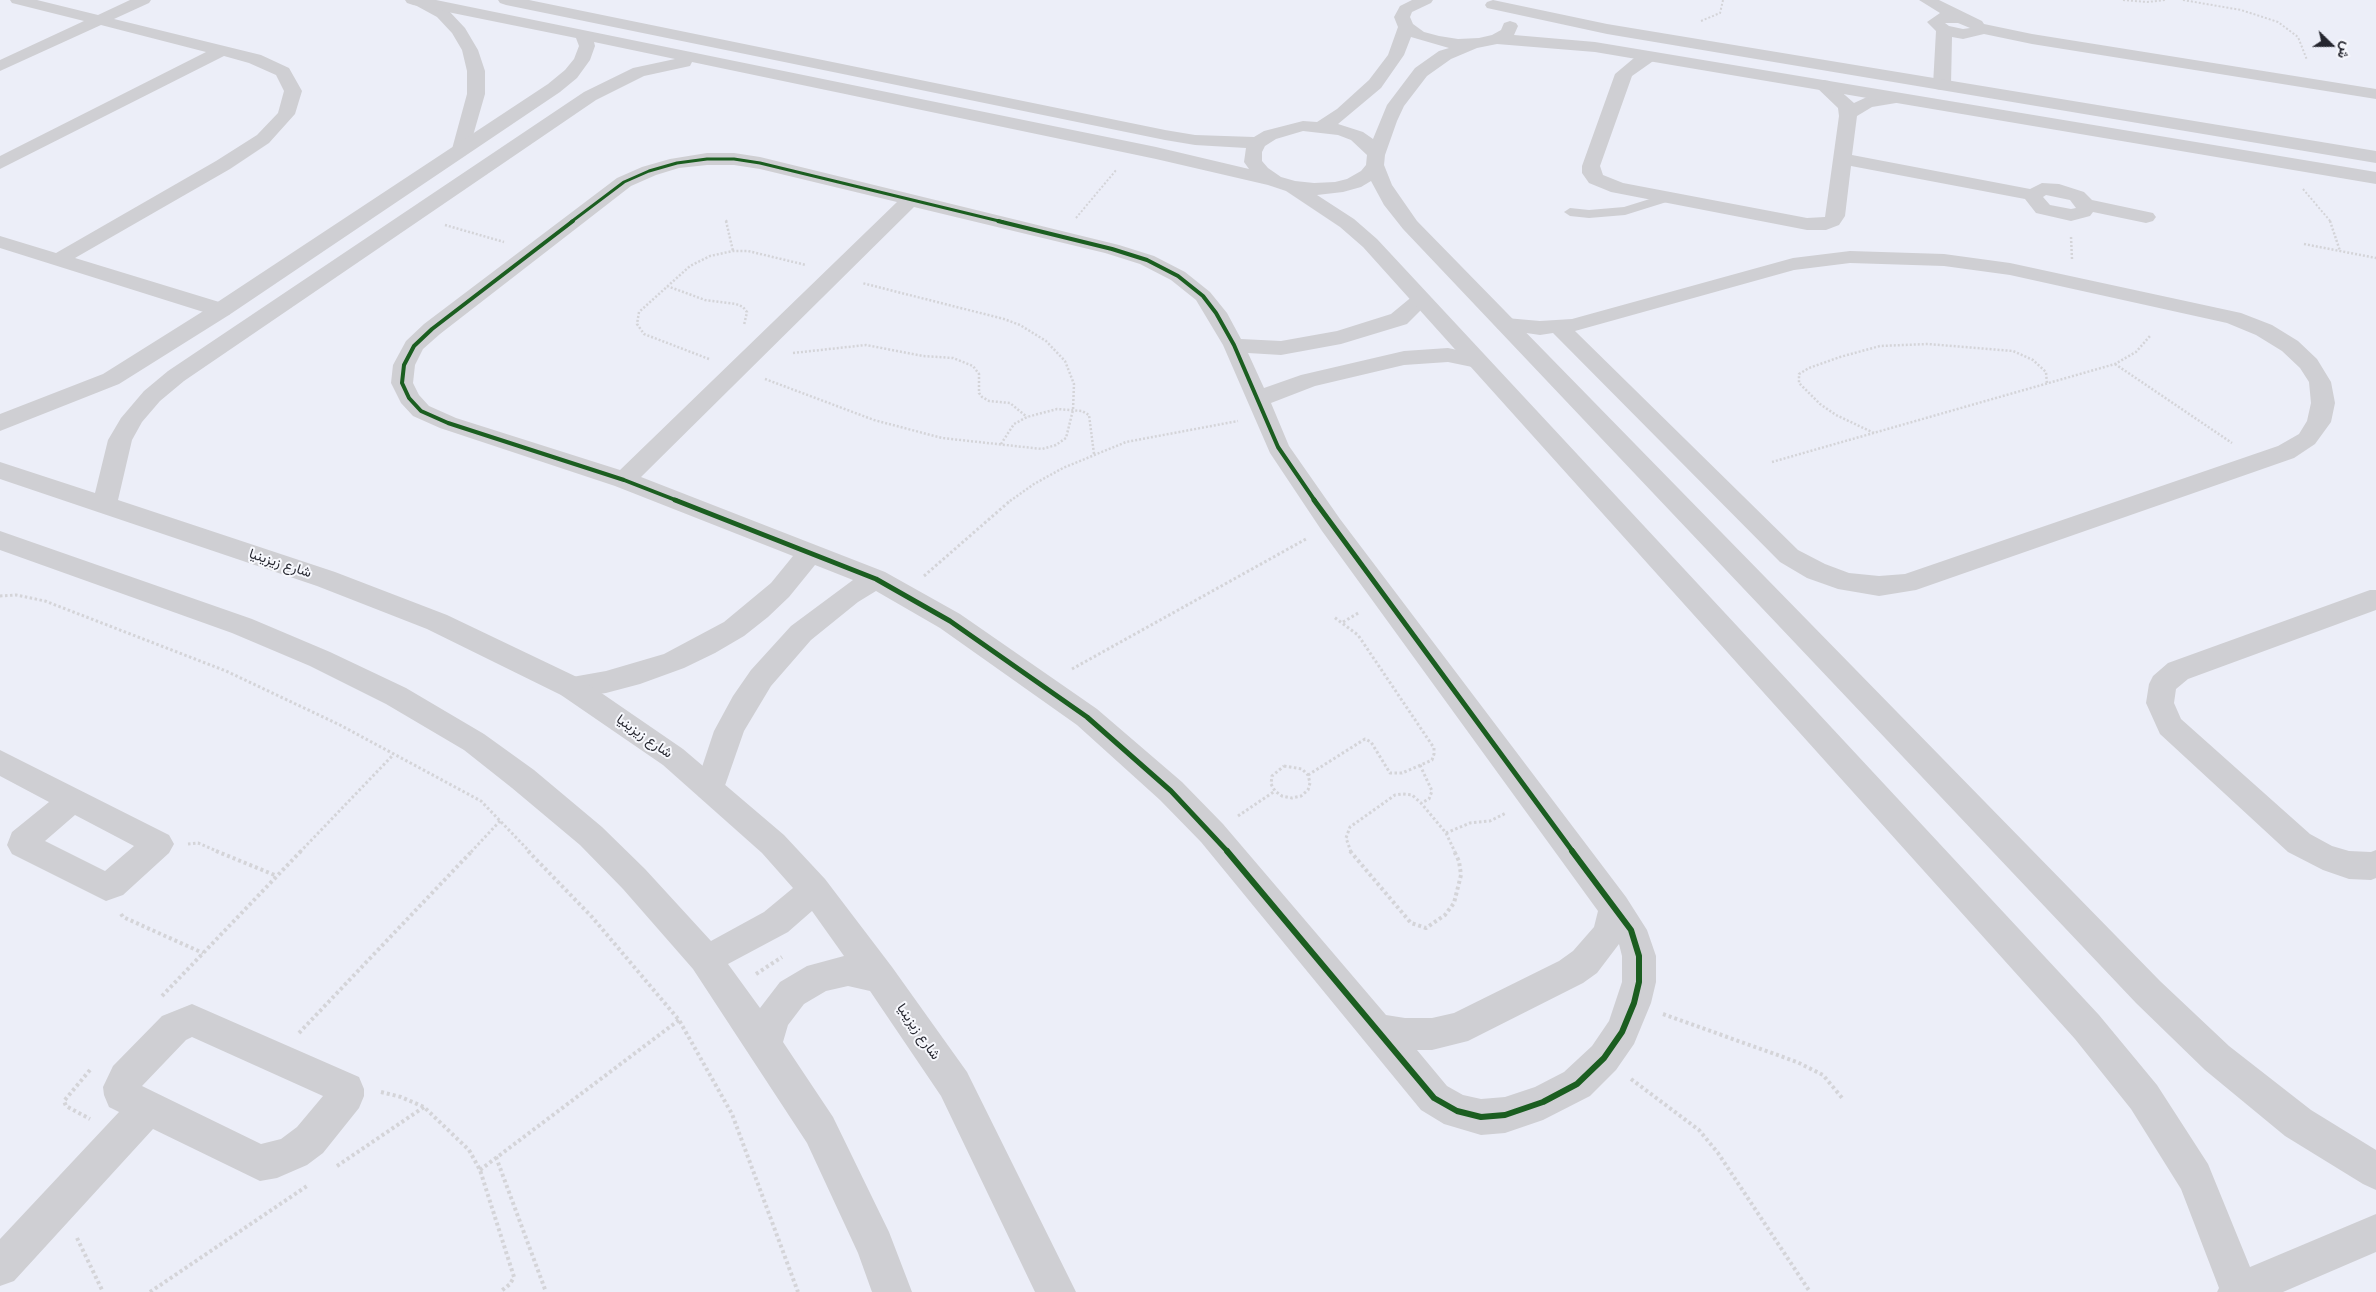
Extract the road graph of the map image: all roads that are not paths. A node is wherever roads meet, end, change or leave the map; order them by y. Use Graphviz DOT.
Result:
graph roads {
  1 [pos="18,0"];
  2 [pos="143,0"];
  3 [pos="506,0"];
  4 [pos="1425,0"];
  5 [pos="1913,0"];
  6 [pos="1927,0"];
  7 [pos="417,1"];
  8 [pos="1485,2"];
  9 [pos="1405,4"];
  10 [pos="1961,18"];
  11 [pos="99,20"];
  12 [pos="1940,26"];
  13 [pos="1406,27"];
  14 [pos="1978,28"];
  15 [pos="583,36"];
  16 [pos="1497,39"];
  17 [pos="1479,44"];
  18 [pos="1613,50"];
  19 [pos="221,51"];
  20 [pos="1651,57"];
  21 [pos="694,59"];
  22 [pos="0,66"];
  23 [pos="1624,74"];
  24 [pos="1942,85"];
  25 [pos="1823,86"];
  26 [pos="2376,94"];
  27 [pos="1896,98"];
  28 [pos="1848,114"];
  29 [pos="1322,127"];
  30 [pos="1258,142"];
  31 [pos="461,148"];
  32 [pos="2376,157"];
  33 [pos="1843,159"];
  34 [pos="1376,160"];
  35 [pos="0,163"];
  36 [pos="2376,178"];
  37 [pos="1283,184"];
  38 [pos="1669,197"];
  39 [pos="909,201"];
  40 [pos="1570,212"];
  41 [pos="2146,217"];
  42 [pos="0,242"];
  43 [pos="59,259"];
  44 [pos="1421,299"];
  45 [pos="221,310"];
  46 [pos="1506,324"];
  47 [pos="1568,329"];
  48 [pos="1234,345"];
  49 [pos="1478,361"];
  50 [pos="1541,361"];
  51 [pos="1261,408"];
  52 [pos="0,423"];
  53 [pos="0,470"];
  54 [pos="624,480"];
  55 [pos="104,505"];
  56 [pos="0,540"];
  57 [pos="810,552"];
  58 [pos="876,579"];
  59 [pos="2376,600"];
  60 [pos="571,687"];
  61 [pos="0,762"];
  62 [pos="710,788"];
  63 [pos="72,800"];
  64 [pos="2376,864"];
  65 [pos="814,890"];
  66 [pos="1615,907"];
  67 [pos="705,958"];
  68 [pos="880,978"];
  69 [pos="1379,1030"];
  70 [pos="765,1045"];
  71 [pos="148,1108"];
  72 [pos="2376,1171"];
  73 [pos="2376,1233"];
  74 [pos="0,1267"];
  75 [pos="2239,1291"];
  76 [pos="892,1292"];
  77 [pos="1056,1292"];
  1 -- 11 [label="street"];
  2 -- 11 [label="street"];
  3 -- 30 [label="street"];
  4 -- 9 [label="street"];
  5 -- 12 [label="street"];
  6 -- 10 [label="street"];
  7 -- 15 [label="street"];
  7 -- 31 [label="street"];
  8 -- 16 [label="street"];
  8 -- 24 [label="street"];
  9 -- 13 [label="street"];
  10 -- 12 [label="street"];
  10 -- 14 [label="street"];
  11 -- 19 [label="street"];
  11 -- 22 [label="street"];
  12 -- 14 [label="street"];
  12 -- 24 [label="street"];
  13 -- 17 [label="street"];
  13 -- 29 [label="street"];
  14 -- 26 [label="street"];
  15 -- 21 [label="street"];
  15 -- 31 [label="street"];
  16 -- 17 [label="street"];
  16 -- 18 [label="street"];
  17 -- 34 [label="street"];
  18 -- 20 [label="street"];
  18 -- 23 [label="street"];
  19 -- 35 [label="street"];
  19 -- 43 [label="street"];
  20 -- 23 [label="street"];
  20 -- 25 [label="street"];
  21 -- 37 [label="street"];
  21 -- 55 [label="street"];
  23 -- 38 [label="street"];
  24 -- 32 [label="street"];
  25 -- 27 [label="street"];
  25 -- 28 [label="street"];
  27 -- 28 [label="street"];
  27 -- 36 [label="street"];
  28 -- 33 [label="street"];
  29 -- 30 [label="street"];
  29 -- 34 [label="street"];
  30 -- 37 [label="street"];
  31 -- 45 [label="street"];
  33 -- 38 [label="street"];
  33 -- 41 [label="street"];
  34 -- 37 [label="street"];
  34 -- 46 [label="street"];
  37 -- 44 [label="street"];
  38 -- 40 [label="lane"];
  39 -- 48 [label="street"];
  39 -- 54 [label="street"];
  39 -- 54 [label="street"];
  42 -- 43 [label="street"];
  43 -- 45 [label="street"];
  44 -- 48 [label="street"];
  44 -- 49 [label="street"];
  45 -- 52 [label="street"];
  46 -- 47 [label="street"];
  46 -- 50 [label="street"];
  47 -- 47 [label="street"];
  47 -- 50 [label="street"];
  48 -- 51 [label="street"];
  49 -- 51 [label="street"];
  49 -- 75 [label="street"];
  50 -- 72 [label="street"];
  51 -- 66 [label="street"];
  53 -- 55 [label="street, شارع زيزينيا"];
  54 -- 57 [label="street"];
  55 -- 60 [label="street, شارع زيزينيا"];
  56 -- 67 [label="street"];
  57 -- 58 [label="street"];
  57 -- 60 [label="street"];
  58 -- 62 [label="street"];
  58 -- 69 [label="street"];
  59 -- 64 [label="street"];
  60 -- 62 [label="street, شارع زيزينيا"];
  61 -- 63 [label="street"];
  62 -- 65 [label="street, شارع زيزينيا"];
  65 -- 67 [label="street"];
  65 -- 68 [label="street, شارع زيزينيا"];
  66 -- 69 [label="street"];
  66 -- 69 [label="street"];
  67 -- 70 [label="street"];
  68 -- 70 [label="street"];
  68 -- 77 [label="street, شارع زيزينيا"];
  70 -- 76 [label="street"];
  71 -- 71 [label="street"];
  71 -- 74 [label="street"];
  73 -- 75 [label="street"];
}
